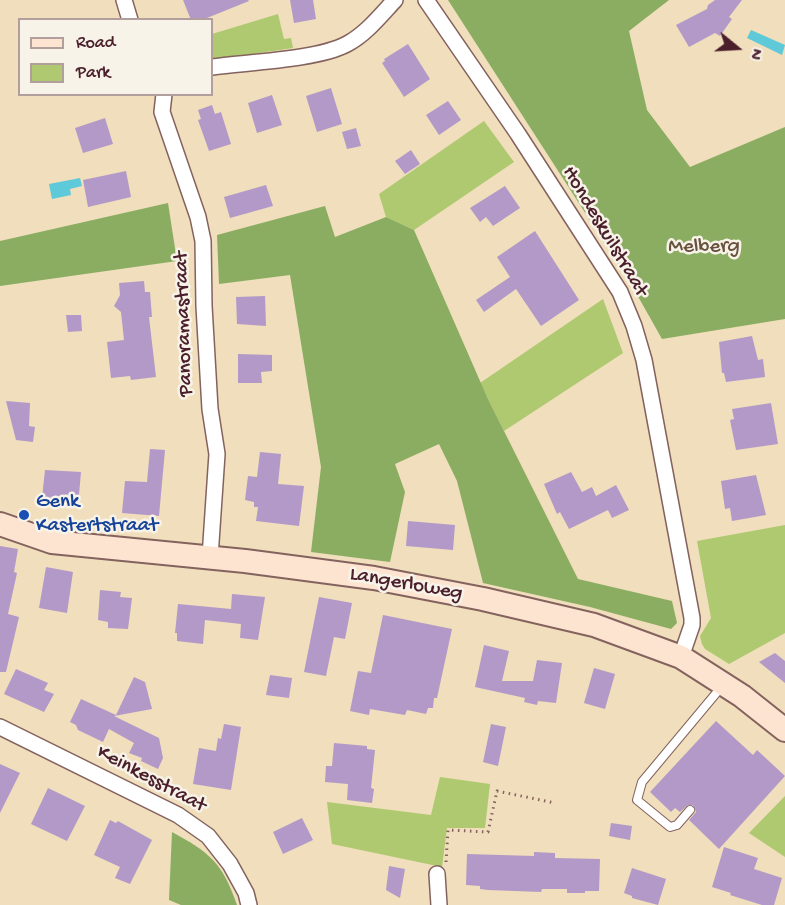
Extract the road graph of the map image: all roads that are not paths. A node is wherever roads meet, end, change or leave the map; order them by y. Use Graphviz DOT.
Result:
graph roads {
  1 [pos="124,0"];
  2 [pos="395,0"];
  3 [pos="426,0"];
  4 [pos="129,18"];
  5 [pos="213,67"];
  6 [pos="164,96"];
  7 [pos="0,524"];
  8 [pos="210,557"];
  9 [pos="681,657"];
  10 [pos="724,684"];
  11 [pos="0,727"];
  12 [pos="785,730"];
  13 [pos="690,810"];
  14 [pos="441,873"];
  15 [pos="249,905"];
  16 [pos="439,905"];
  1 -- 4 [label="street"];
  2 -- 5 [label="street"];
  3 -- 9 [label="street, Hondeskuilstraat"];
  6 -- 8 [label="street, Panoramastraat"];
  7 -- 8 [label="street, Langerloweg"];
  8 -- 9 [label="street, Langerloweg"];
  9 -- 10 [label="street, Langerloweg"];
  10 -- 12 [label="street, Langerloweg"];
  10 -- 13 [label="lane"];
  11 -- 15 [label="street, Keinkesstraat"];
  14 -- 16 [label="street"];
}
